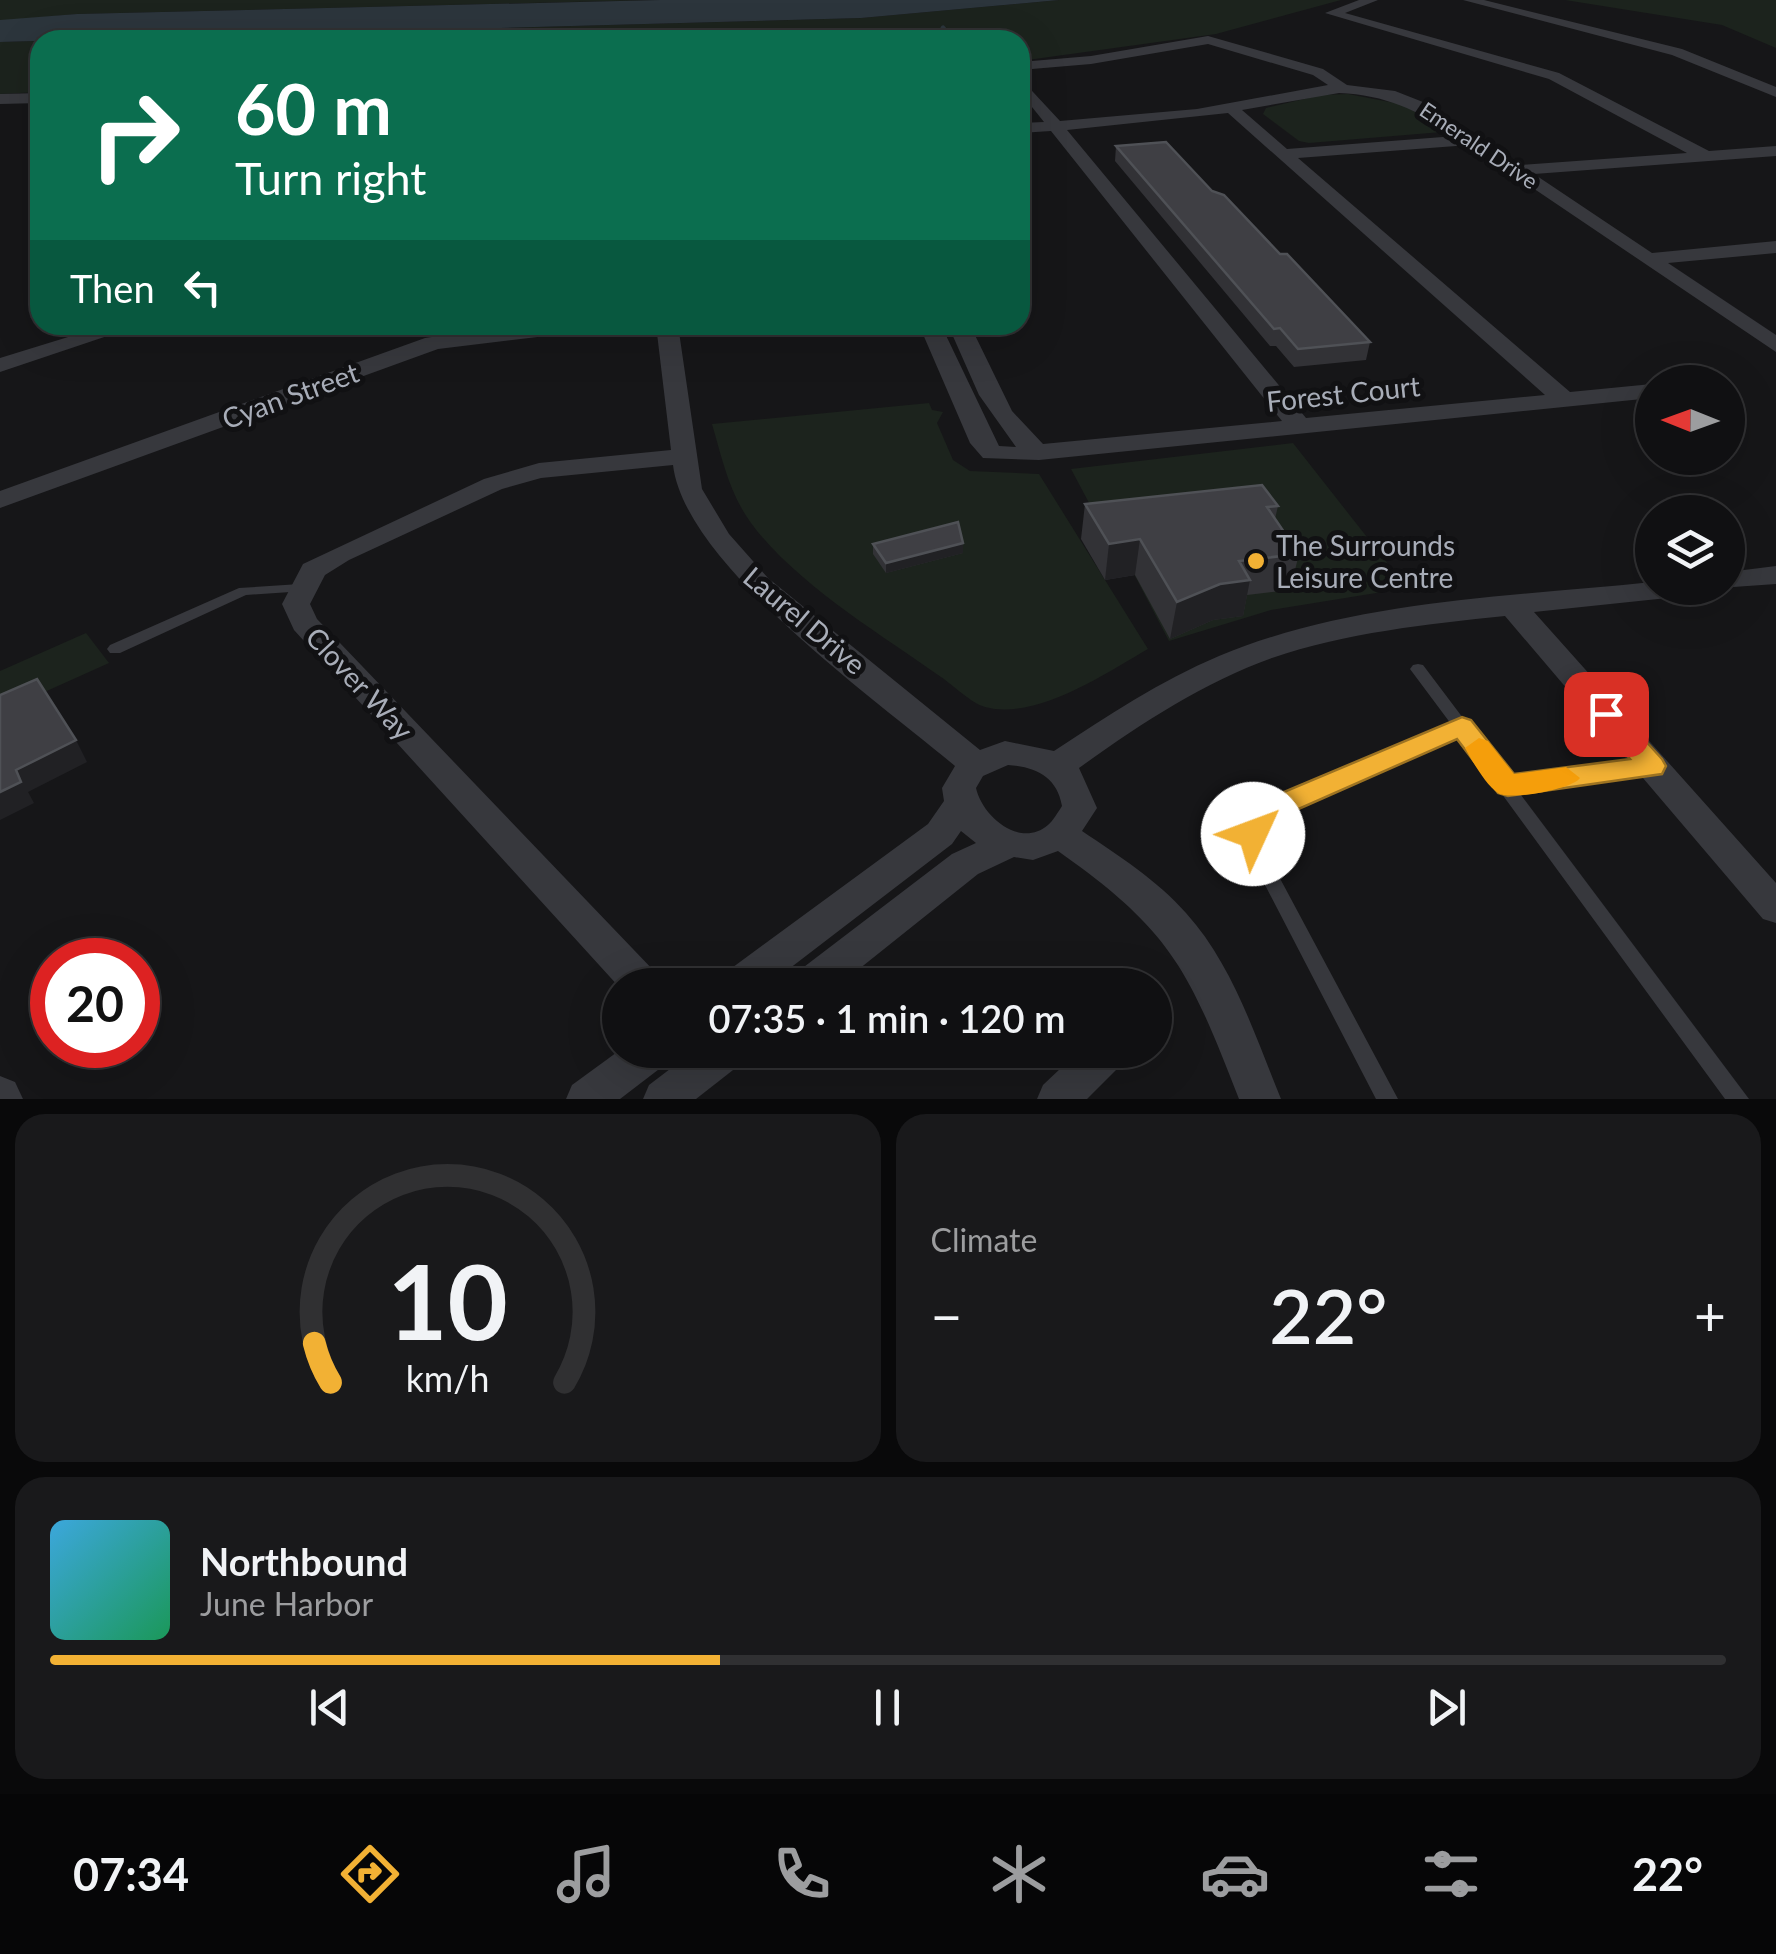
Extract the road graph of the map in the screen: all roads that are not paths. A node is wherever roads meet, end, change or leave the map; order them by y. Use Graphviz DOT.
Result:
graph roads {
  1 [pos="1372,0"];
  2 [pos="1469,0"];
  3 [pos="1030,65"];
  4 [pos="1342,88"];
  5 [pos="1776,92"];
  6 [pos="1030,95"];
  7 [pos="30,98"];
  8 [pos="0,99"];
  9 [pos="1231,108"];
  10 [pos="1054,125"];
  11 [pos="1030,127"];
  12 [pos="1474,140"];
  13 [pos="1776,151"];
  14 [pos="1283,154"];
  15 [pos="1706,156"];
  16 [pos="1518,170"];
  17 [pos="1776,248"];
  18 [pos="1648,258"];
  19 [pos="97,335"];
  20 [pos="476,335"];
  21 [pos="668,335"];
  22 [pos="934,335"];
  23 [pos="964,335"];
  24 [pos="1776,345"];
  25 [pos="0,365"];
  26 [pos="1635,393"];
  27 [pos="1564,399"];
  28 [pos="1300,428"];
  29 [pos="1039,453"];
  30 [pos="683,456"];
  31 [pos="0,500"];
  32 [pos="1776,575"];
  33 [pos="1745,579"];
  34 [pos="300,588"];
  35 [pos="1635,593"];
  36 [pos="1514,608"];
  37 [pos="116,649"];
  38 [pos="1418,669"];
  39 [pos="1462,726"];
  40 [pos="975,764"];
  41 [pos="1057,766"];
  42 [pos="1652,766"];
  43 [pos="1508,786"];
  44 [pos="959,807"];
  45 [pos="1062,834"];
  46 [pos="1009,844"];
  47 [pos="1776,908"];
  48 [pos="626,968"];
  49 [pos="762,968"];
  50 [pos="832,968"];
  51 [pos="628,1068"];
  52 [pos="703,1068"];
  53 [pos="1090,1068"];
  54 [pos="587,1099"];
  55 [pos="664,1099"];
  56 [pos="1058,1099"];
  57 [pos="1260,1099"];
  58 [pos="1387,1099"];
  59 [pos="1738,1099"];
  1 -- 15 [label="street"];
  2 -- 5 [label="street"];
  3 -- 4 [label="street"];
  4 -- 9 [label="street, Emerald Drive"];
  4 -- 12 [label="street, Emerald Drive"];
  6 -- 10 [label="street"];
  7 -- 8 [label="street"];
  9 -- 10 [label="street, Emerald Drive"];
  9 -- 14 [label="street"];
  10 -- 11 [label="street, Emerald Drive"];
  10 -- 28 [label="street"];
  12 -- 14 [label="street"];
  12 -- 16 [label="street, Emerald Drive"];
  13 -- 15 [label="street"];
  14 -- 27 [label="street"];
  15 -- 16 [label="street"];
  16 -- 18 [label="street, Emerald Drive"];
  17 -- 18 [label="street"];
  18 -- 24 [label="street, Emerald Drive"];
  19 -- 25 [label="street"];
  20 -- 31 [label="street, Cyan Street"];
  21 -- 30 [label="street, Laurel Drive"];
  22 -- 29 [label="street, Forest Court"];
  23 -- 29 [label="street"];
  26 -- 27 [label="street, Forest Court"];
  27 -- 28 [label="street, Forest Court"];
  28 -- 29 [label="street, Forest Court"];
  30 -- 34 [label="street, Clover Way"];
  30 -- 40 [label="street, Laurel Drive"];
  32 -- 33 [label="street"];
  34 -- 37 [label="lane"];
  34 -- 48 [label="street, Clover Way"];
  35 -- 36 [label="street"];
  36 -- 41 [label="street"];
  36 -- 42 [label="street"];
  38 -- 39 [label="lane"];
  39 -- 43 [label="lane"];
  39 -- 58 [label="lane"];
  40 -- 41 [label="street"];
  40 -- 44 [label="street"];
  41 -- 45 [label="street"];
  42 -- 43 [label="lane"];
  42 -- 47 [label="street"];
  43 -- 59 [label="lane"];
  44 -- 46 [label="street"];
  44 -- 49 [label="street"];
  45 -- 46 [label="street"];
  45 -- 57 [label="street"];
  46 -- 50 [label="street"];
  51 -- 54 [label="street"];
  52 -- 55 [label="street"];
  53 -- 56 [label="street"];
}
